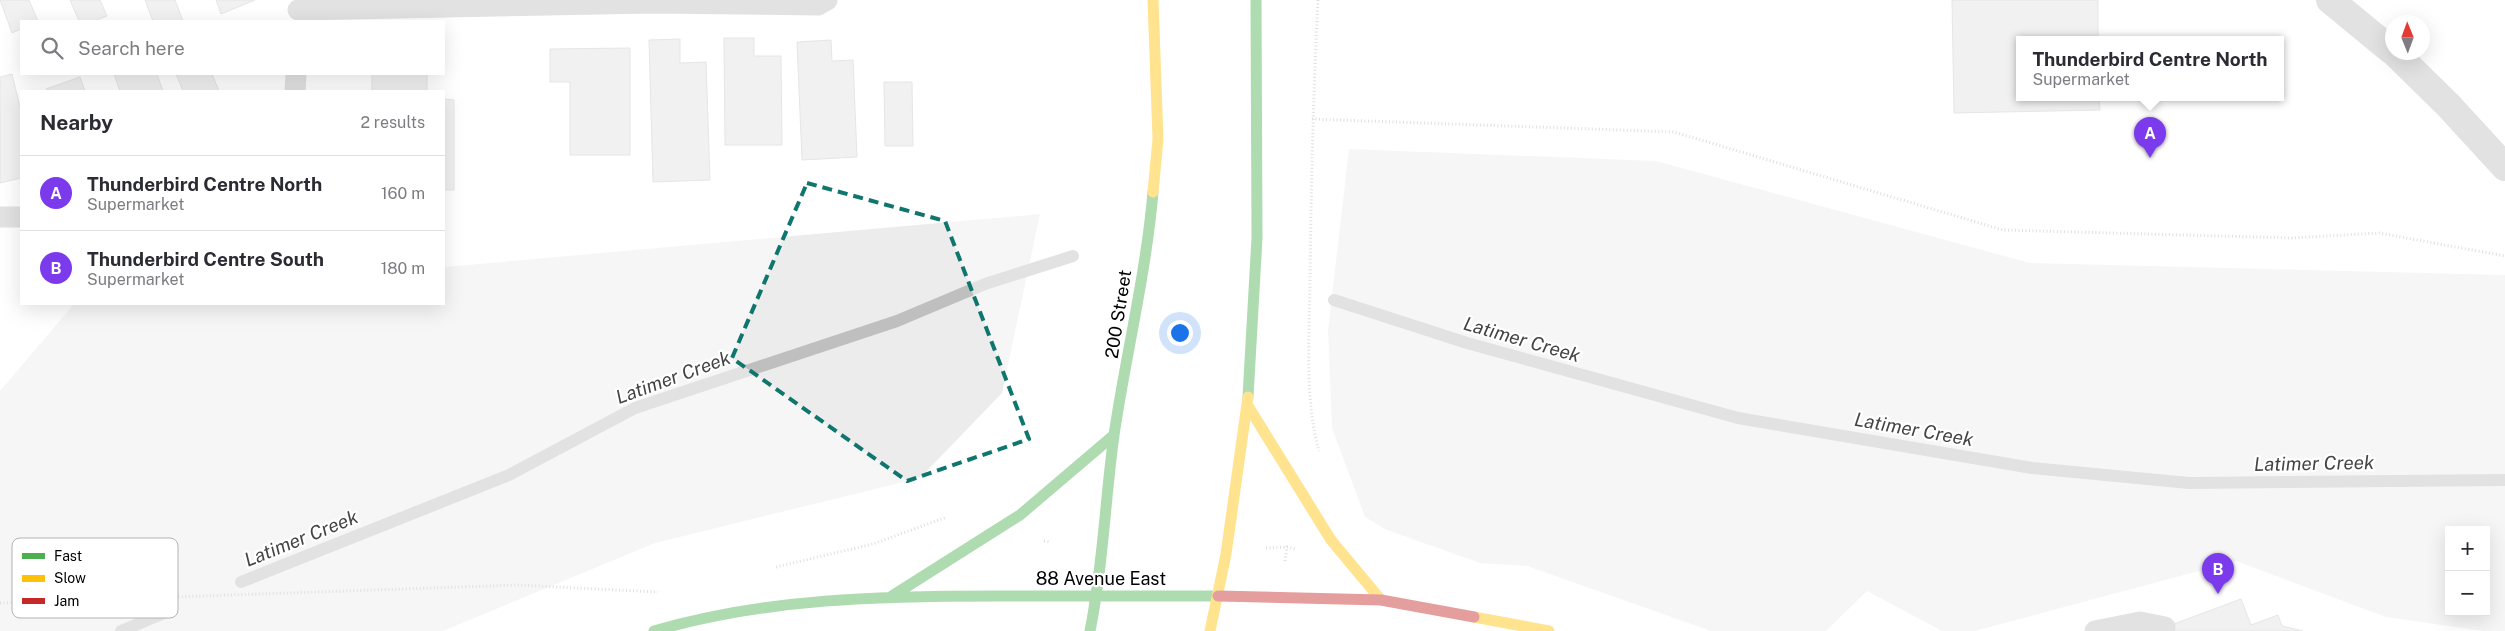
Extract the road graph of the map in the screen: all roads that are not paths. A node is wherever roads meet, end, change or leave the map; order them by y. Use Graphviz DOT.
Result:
graph roads {
  1 [pos="827,0"];
  2 [pos="1153,0"];
  3 [pos="1256,0"];
  4 [pos="2330,0"];
  5 [pos="651,1"];
  6 [pos="298,10"];
  7 [pos="2385,45"];
  8 [pos="2401,60"];
  9 [pos="296,75"];
  10 [pos="295,90"];
  11 [pos="2505,167"];
  12 [pos="0,217"];
  13 [pos="20,217"];
  14 [pos="1248,406"];
  15 [pos="1114,436"];
  16 [pos="1097,595"];
  17 [pos="892,596"];
  18 [pos="1218,596"];
  19 [pos="1381,600"];
  20 [pos="2165,627"];
  21 [pos="654,631"];
  22 [pos="1090,631"];
  23 [pos="1210,631"];
  24 [pos="1549,631"];
  25 [pos="2095,631"];
  1 -- 5 [label="lane"];
  2 -- 15 [label="main road, 200 Street"];
  3 -- 14 [label="main road"];
  4 -- 7 [label="street"];
  5 -- 6 [label="lane"];
  8 -- 11 [label="street"];
  9 -- 10 [label="lane"];
  12 -- 13 [label="lane"];
  14 -- 18 [label="main road"];
  14 -- 19 [label="main road"];
  15 -- 16 [label="main road, 200 Street"];
  15 -- 17 [label="main road"];
  16 -- 17 [label="main road, 88 Avenue East"];
  16 -- 18 [label="main road, 88 Avenue East"];
  16 -- 22 [label="main road, 200 Street"];
  17 -- 21 [label="main road, 88 Avenue East"];
  18 -- 19 [label="main road, 88 Avenue East"];
  18 -- 23 [label="main road"];
  19 -- 24 [label="main road, 88 Avenue East"];
  20 -- 25 [label="lane"];
}
